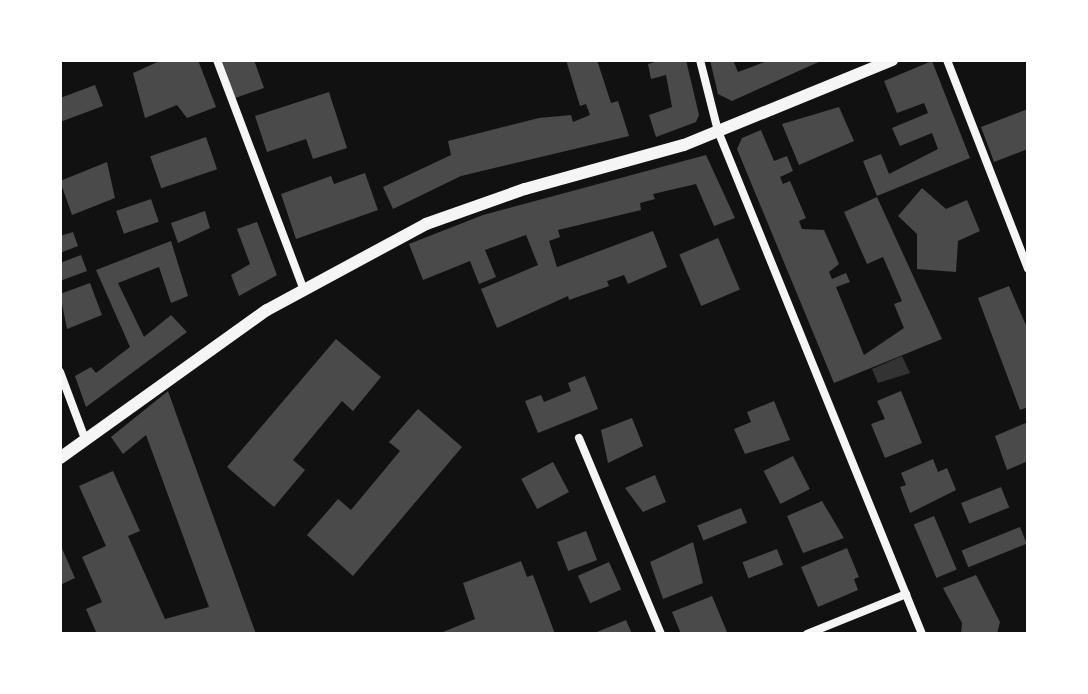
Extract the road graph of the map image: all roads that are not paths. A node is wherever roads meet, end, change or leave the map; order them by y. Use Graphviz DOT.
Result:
graph roads {
  1 [pos="217,60"];
  2 [pos="700,60"];
  3 [pos="892,60"];
  4 [pos="947,60"];
  5 [pos="718,131"];
  6 [pos="1028,269"];
  7 [pos="303,287"];
  8 [pos="60,372"];
  9 [pos="579,438"];
  10 [pos="85,439"];
  11 [pos="60,458"];
  12 [pos="906,594"];
  13 [pos="661,634"];
  14 [pos="807,634"];
  15 [pos="922,634"];
  1 -- 7 [label="street"];
  2 -- 5 [label="street"];
  3 -- 5 [label="street"];
  4 -- 6 [label="street"];
  5 -- 7 [label="street"];
  5 -- 12 [label="street"];
  7 -- 10 [label="street"];
  8 -- 10 [label="street"];
  9 -- 13 [label="street"];
  10 -- 11 [label="street"];
  12 -- 14 [label="street"];
  12 -- 15 [label="street"];
}
